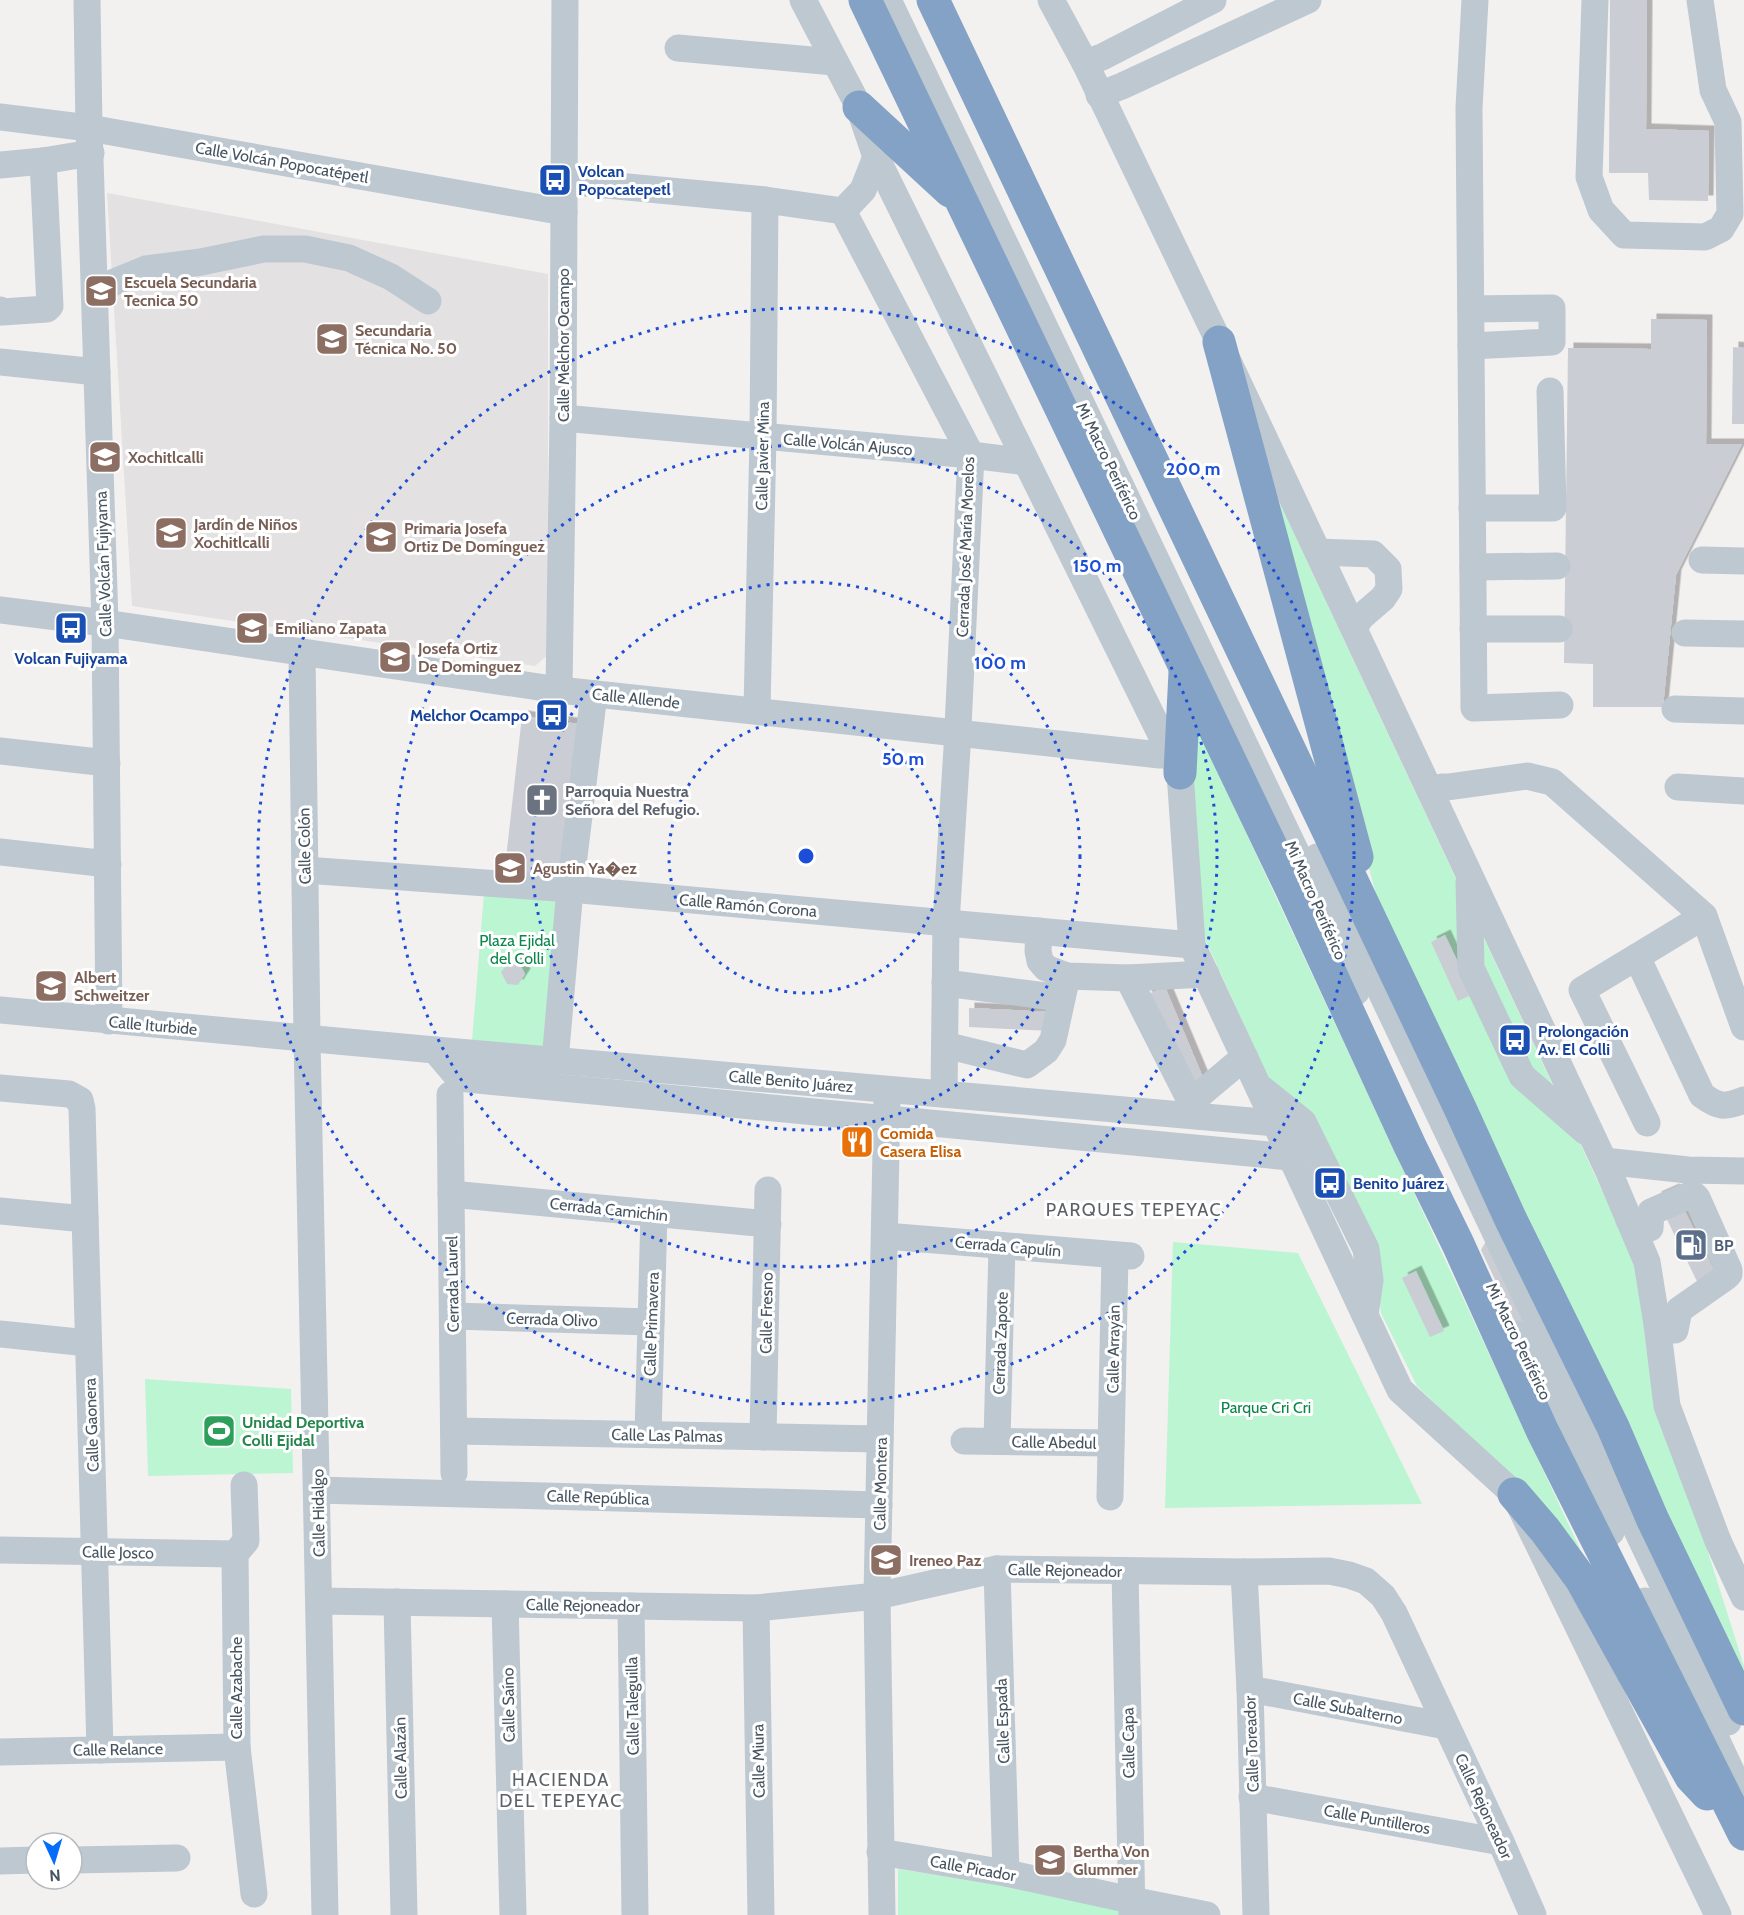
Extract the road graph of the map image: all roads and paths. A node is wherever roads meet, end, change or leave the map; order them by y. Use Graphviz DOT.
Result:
graph roads {
  1 [pos="87,0"];
  2 [pos="565,0"];
  3 [pos="803,0"];
  4 [pos="865,0"];
  5 [pos="888,0"];
  6 [pos="907,0"];
  7 [pos="933,0"];
  8 [pos="1051,0"];
  9 [pos="1213,0"];
  10 [pos="1308,0"];
  11 [pos="1475,0"];
  12 [pos="1595,0"];
  13 [pos="1700,0"];
  14 [pos="678,48"];
  15 [pos="834,62"];
  16 [pos="1085,63"];
  17 [pos="1099,95"];
  18 [pos="859,107"];
  19 [pos="0,117"];
  20 [pos="90,141"];
  21 [pos="876,157"];
  22 [pos="43,161"];
  23 [pos="0,165"];
  24 [pos="564,181"];
  25 [pos="765,200"];
  26 [pos="962,202"];
  27 [pos="843,211"];
  28 [pos="564,212"];
  29 [pos="95,290"];
  30 [pos="428,301"];
  31 [pos="1471,309"];
  32 [pos="0,310"];
  33 [pos="1219,342"];
  34 [pos="1471,346"];
  35 [pos="0,362"];
  36 [pos="97,372"];
  37 [pos="1550,391"];
  38 [pos="563,418"];
  39 [pos="763,436"];
  40 [pos="971,454"];
  41 [pos="1026,462"];
  42 [pos="1472,508"];
  43 [pos="1318,552"];
  44 [pos="1702,560"];
  45 [pos="1744,561"];
  46 [pos="1557,566"];
  47 [pos="1473,567"];
  48 [pos="0,610"];
  49 [pos="105,623"];
  50 [pos="1354,628"];
  51 [pos="1473,629"];
  52 [pos="1559,629"];
  53 [pos="1685,633"];
  54 [pos="1744,634"];
  55 [pos="302,652"];
  56 [pos="1185,670"];
  57 [pos="559,690"];
  58 [pos="594,694"];
  59 [pos="1560,705"];
  60 [pos="1676,709"];
  61 [pos="757,711"];
  62 [pos="1744,711"];
  63 [pos="958,733"];
  64 [pos="0,751"];
  65 [pos="106,763"];
  66 [pos="1175,764"];
  67 [pos="1678,788"];
  68 [pos="1431,791"];
  69 [pos="1744,791"];
  70 [pos="0,852"];
  71 [pos="108,864"];
  72 [pos="304,870"];
  73 [pos="1469,872"];
  74 [pos="570,889"];
  75 [pos="1704,916"];
  76 [pos="946,923"];
  77 [pos="1039,931"];
  78 [pos="1192,945"];
  79 [pos="1386,953"];
  80 [pos="1637,957"];
  81 [pos="1206,974"];
  82 [pos="1128,978"];
  83 [pos="945,983"];
  84 [pos="1064,986"];
  85 [pos="0,1010"];
  86 [pos="109,1021"];
  87 [pos="1744,1027"];
  88 [pos="307,1039"];
  89 [pos="945,1045"];
  90 [pos="435,1050"];
  91 [pos="1245,1058"];
  92 [pos="555,1060"];
  93 [pos="1027,1065"];
  94 [pos="1258,1086"];
  95 [pos="458,1087"];
  96 [pos="0,1088"];
  97 [pos="888,1089"];
  98 [pos="944,1094"];
  99 [pos="1744,1100"];
  100 [pos="1025,1101"];
  101 [pos="1195,1109"];
  102 [pos="887,1119"];
  103 [pos="1275,1123"];
  104 [pos="1647,1123"];
  105 [pos="1022,1132"];
  106 [pos="1599,1149"];
  107 [pos="1290,1157"];
  108 [pos="1744,1171"];
  109 [pos="768,1190"];
  110 [pos="451,1194"];
  111 [pos="0,1211"];
  112 [pos="654,1214"];
  113 [pos="85,1219"];
  114 [pos="1629,1220"];
  115 [pos="768,1224"];
  116 [pos="885,1236"];
  117 [pos="1002,1246"];
  118 [pos="1123,1256"];
  119 [pos="1365,1315"];
  120 [pos="453,1316"];
  121 [pos="651,1322"];
  122 [pos="1657,1324"];
  123 [pos="0,1334"];
  124 [pos="88,1343"];
  125 [pos="454,1431"];
  126 [pos="648,1434"];
  127 [pos="763,1437"];
  128 [pos="880,1439"];
  129 [pos="964,1441"];
  130 [pos="997,1441"];
  131 [pos="1111,1443"];
  132 [pos="454,1473"];
  133 [pos="244,1485"];
  134 [pos="317,1490"];
  135 [pos="1514,1494"];
  136 [pos="1110,1497"];
  137 [pos="879,1505"];
  138 [pos="0,1550"];
  139 [pos="94,1551"];
  140 [pos="235,1554"];
  141 [pos="997,1569"];
  142 [pos="1125,1571"];
  143 [pos="1244,1572"];
  144 [pos="877,1596"];
  145 [pos="1744,1597"];
  146 [pos="320,1601"];
  147 [pos="397,1602"];
  148 [pos="505,1604"];
  149 [pos="631,1606"];
  150 [pos="756,1608"];
  151 [pos="1250,1689"];
  152 [pos="1744,1709"];
  153 [pos="1446,1726"];
  154 [pos="237,1747"];
  155 [pos="100,1750"];
  156 [pos="0,1752"];
  157 [pos="1744,1755"];
  158 [pos="1252,1797"];
  159 [pos="1744,1800"];
  160 [pos="1744,1834"];
  161 [pos="1501,1842"];
  162 [pos="880,1852"];
  163 [pos="177,1858"];
  164 [pos="0,1860"];
  165 [pos="24,1860"];
  166 [pos="84,1860"];
  167 [pos="1006,1873"];
  168 [pos="254,1894"];
  169 [pos="1131,1908"];
  170 [pos="325,1915"];
  171 [pos="404,1915"];
  172 [pos="513,1915"];
  173 [pos="635,1915"];
  174 [pos="761,1915"];
  175 [pos="882,1915"];
  176 [pos="1207,1915"];
  177 [pos="1256,1915"];
  178 [pos="1533,1915"];
  179 [pos="1718,1915"];
  1 -- 20 [label="street, Calle Volcán Fujiyama"];
  2 -- 24 [label="street, Calle Melchor Ocampo"];
  3 -- 15 [label="street"];
  4 -- 26 [label="highway"];
  5 -- 159 [label="street, Mi Macro Periférico"];
  6 -- 157 [label="street, Mi Macro Periférico"];
  7 -- 79 [label="highway"];
  8 -- 16 [label="street"];
  9 -- 16 [label="street"];
  10 -- 17 [label="street"];
  11 -- 31 [label="street"];
  12 -- 13 [label="street"];
  14 -- 15 [label="street"];
  15 -- 18 [label="street"];
  16 -- 17 [label="street"];
  17 -- 33 [label="street"];
  18 -- 21 [label="street"];
  18 -- 26 [label="highway"];
  19 -- 20 [label="street, Calle Volcán Popocatépetl"];
  20 -- 22 [label="street"];
  20 -- 28 [label="street, Calle Volcán Popocatépetl"];
  20 -- 29 [label="street, Calle Volcán Fujiyama"];
  21 -- 27 [label="street"];
  21 -- 41 [label="street"];
  22 -- 23 [label="street"];
  22 -- 32 [label="street"];
  24 -- 25 [label="street"];
  24 -- 28 [label="street, Calle Melchor Ocampo"];
  25 -- 27 [label="street"];
  25 -- 39 [label="street, Calle Javier Mina"];
  26 -- 56 [label="highway"];
  27 -- 40 [label="street, Cerrada José María Morelos"];
  28 -- 38 [label="street, Calle Melchor Ocampo"];
  29 -- 30 [label="street"];
  29 -- 36 [label="street, Calle Volcán Fujiyama"];
  31 -- 34 [label="street"];
  31 -- 34 [label="street"];
  33 -- 43 [label="street"];
  33 -- 79 [label="highway"];
  34 -- 42 [label="street"];
  35 -- 36 [label="street"];
  36 -- 49 [label="street, Calle Volcán Fujiyama"];
  37 -- 42 [label="street"];
  38 -- 39 [label="street, Calle Volcán Ajusco"];
  38 -- 57 [label="street, Calle Melchor Ocampo"];
  39 -- 40 [label="street, Calle Volcán Ajusco"];
  39 -- 61 [label="street, Calle Javier Mina"];
  40 -- 41 [label="street, Calle Volcán Ajusco"];
  40 -- 63 [label="street, Cerrada José María Morelos"];
  41 -- 66 [label="street"];
  42 -- 47 [label="street"];
  43 -- 50 [label="street"];
  43 -- 50 [label="street"];
  44 -- 45 [label="street"];
  46 -- 47 [label="street"];
  47 -- 51 [label="street"];
  48 -- 49 [label="street, Calle Allende"];
  49 -- 55 [label="street, Calle Allende"];
  49 -- 65 [label="street, Calle Volcán Fujiyama"];
  50 -- 68 [label="street"];
  51 -- 52 [label="street"];
  51 -- 59 [label="street"];
  53 -- 54 [label="street"];
  55 -- 57 [label="street, Calle Allende"];
  55 -- 72 [label="street, Calle Colón"];
  56 -- 66 [label="highway"];
  56 -- 160 [label="highway"];
  57 -- 58 [label="street, Calle Allende"];
  58 -- 61 [label="street, Calle Allende"];
  58 -- 74 [label="street"];
  60 -- 62 [label="street"];
  61 -- 63 [label="street, Calle Allende"];
  63 -- 66 [label="street, Calle Allende"];
  63 -- 76 [label="street, Cerrada José María Morelos"];
  64 -- 65 [label="street"];
  65 -- 71 [label="street, Calle Volcán Fujiyama"];
  66 -- 78 [label="street"];
  67 -- 69 [label="street"];
  68 -- 73 [label="street"];
  68 -- 75 [label="street"];
  70 -- 71 [label="street"];
  71 -- 86 [label="street, Calle Volcán Fujiyama"];
  72 -- 74 [label="street, Calle Ramón Corona"];
  72 -- 88 [label="street, Calle Colón"];
  73 -- 106 [label="street"];
  73 -- 106 [label="street"];
  74 -- 76 [label="street, Calle Ramón Corona"];
  74 -- 92 [label="street"];
  75 -- 80 [label="street"];
  75 -- 87 [label="street"];
  76 -- 77 [label="street, Calle Ramón Corona"];
  76 -- 83 [label="street, Cerrada José María Morelos"];
  77 -- 78 [label="street, Calle Ramón Corona"];
  77 -- 84 [label="street"];
  78 -- 81 [label="street"];
  79 -- 152 [label="highway"];
  80 -- 99 [label="street"];
  80 -- 104 [label="street"];
  81 -- 82 [label="street"];
  81 -- 91 [label="street"];
  82 -- 84 [label="street"];
  82 -- 101 [label="street"];
  83 -- 84 [label="street"];
  83 -- 89 [label="street, Cerrada José María Morelos"];
  84 -- 93 [label="street"];
  85 -- 86 [label="street, Calle Iturbide"];
  86 -- 88 [label="street, Calle Iturbide"];
  88 -- 90 [label="street, Calle Benito Juárez"];
  88 -- 134 [label="street, Calle Hidalgo"];
  89 -- 93 [label="street"];
  89 -- 98 [label="street, Cerrada José María Morelos"];
  90 -- 92 [label="street, Calle Benito Juárez"];
  90 -- 95 [label="street"];
  91 -- 94 [label="street"];
  91 -- 101 [label="street"];
  92 -- 97 [label="street, Calle Benito Juárez"];
  93 -- 100 [label="street"];
  94 -- 103 [label="street"];
  94 -- 119 [label="street"];
  95 -- 102 [label="street, Calle Benito Juárez"];
  95 -- 110 [label="street, Cerrada Laurel"];
  96 -- 113 [label="street, Calle Gaonera"];
  97 -- 98 [label="street, Calle Benito Juárez"];
  97 -- 102 [label="street, Calle Montera"];
  98 -- 100 [label="street, Calle Benito Juárez"];
  100 -- 101 [label="street, Calle Benito Juárez"];
  100 -- 105 [label="street"];
  101 -- 103 [label="street, Calle Benito Juárez"];
  102 -- 105 [label="street, Calle Benito Juárez"];
  102 -- 116 [label="street, Calle Montera"];
  103 -- 107 [label="street"];
  105 -- 107 [label="street, Calle Benito Juárez"];
  106 -- 108 [label="street"];
  106 -- 114 [label="street"];
  107 -- 119 [label="street"];
  109 -- 115 [label="street, Calle Fresno"];
  110 -- 112 [label="street, Cerrada Camichín"];
  110 -- 120 [label="street, Cerrada Laurel"];
  111 -- 113 [label="street"];
  112 -- 115 [label="street, Cerrada Camichín"];
  112 -- 121 [label="street, Calle Primavera"];
  113 -- 124 [label="street, Calle Gaonera"];
  114 -- 122 [label="street"];
  114 -- 122 [label="street"];
  115 -- 127 [label="street, Calle Fresno"];
  116 -- 117 [label="street, Cerrada Capulín"];
  116 -- 128 [label="street, Calle Montera"];
  117 -- 118 [label="street, Cerrada Capulín"];
  117 -- 130 [label="street, Cerrada Zapote"];
  118 -- 131 [label="street, Calle Arrayán"];
  119 -- 135 [label="street"];
  120 -- 121 [label="street, Cerrada Olivo"];
  120 -- 125 [label="street, Cerrada Laurel"];
  121 -- 126 [label="street, Calle Primavera"];
  122 -- 145 [label="street"];
  123 -- 124 [label="street"];
  124 -- 139 [label="street, Calle Gaonera"];
  125 -- 126 [label="street, Calle Las Palmas"];
  125 -- 132 [label="street, Cerrada Laurel"];
  126 -- 127 [label="street, Calle Las Palmas"];
  127 -- 128 [label="street, Calle Las Palmas"];
  128 -- 137 [label="street, Calle Montera"];
  129 -- 130 [label="street, Calle Abedul"];
  130 -- 131 [label="street, Calle Abedul"];
  131 -- 136 [label="street, Calle Arrayán"];
  133 -- 140 [label="street, Calle Azabache"];
  134 -- 137 [label="street, Calle República"];
  134 -- 146 [label="street, Calle Hidalgo"];
  135 -- 160 [label="highway"];
  135 -- 179 [label="street"];
  137 -- 144 [label="street, Calle Montera"];
  138 -- 139 [label="street, Calle Josco"];
  139 -- 140 [label="street, Calle Josco"];
  139 -- 155 [label="street, Calle Gaonera"];
  140 -- 154 [label="street, Calle Azabache"];
  141 -- 142 [label="street, Calle Rejoneador"];
  141 -- 144 [label="street, Calle Rejoneador"];
  141 -- 167 [label="street, Calle Espada"];
  142 -- 143 [label="street, Calle Rejoneador"];
  142 -- 169 [label="street, Calle Capa"];
  143 -- 151 [label="street, Calle Toreador"];
  143 -- 153 [label="street, Calle Rejoneador"];
  144 -- 150 [label="street, Calle Rejoneador"];
  144 -- 162 [label="street, Calle Montera"];
  146 -- 147 [label="street, Calle Rejoneador"];
  146 -- 170 [label="street, Calle Hidalgo"];
  147 -- 148 [label="street, Calle Rejoneador"];
  147 -- 171 [label="street, Calle Alazán"];
  148 -- 149 [label="street, Calle Rejoneador"];
  148 -- 172 [label="street, Calle Saíno"];
  149 -- 150 [label="street, Calle Rejoneador"];
  149 -- 173 [label="street, Calle Taleguilla"];
  150 -- 174 [label="street, Calle Miura"];
  151 -- 153 [label="street, Calle Subalterno"];
  151 -- 158 [label="street, Calle Toreador"];
  153 -- 161 [label="street, Calle Rejoneador"];
  154 -- 155 [label="street, Calle Relance"];
  154 -- 168 [label="street, Calle Azabache"];
  155 -- 156 [label="street, Calle Relance"];
  158 -- 161 [label="street, Calle Puntilleros"];
  158 -- 177 [label="street, Calle Toreador"];
  161 -- 178 [label="street, Calle Rejoneador"];
  162 -- 167 [label="street, Calle Picador"];
  162 -- 175 [label="street, Calle Montera"];
  163 -- 166 [label="street"];
  164 -- 165 [label="street"];
  167 -- 169 [label="street, Calle Picador"];
  169 -- 176 [label="street, Calle Picador"];
}
